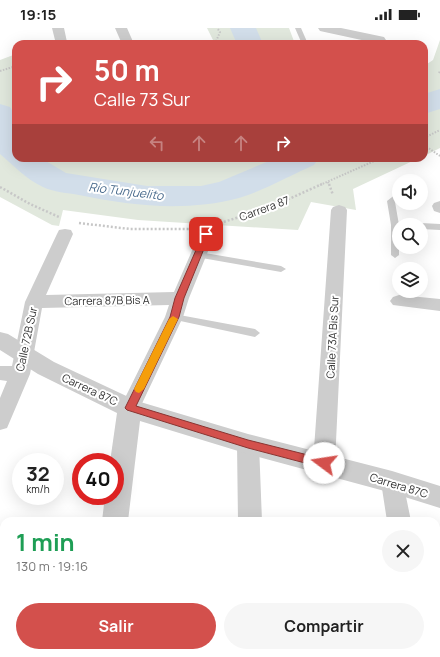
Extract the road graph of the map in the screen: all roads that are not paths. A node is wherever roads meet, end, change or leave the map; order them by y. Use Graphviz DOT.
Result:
graph roads {
  1 [pos="58,28"];
  2 [pos="121,28"];
  3 [pos="298,28"];
  4 [pos="324,28"];
  5 [pos="61,40"];
  6 [pos="126,40"];
  7 [pos="305,40"];
  8 [pos="380,40"];
  9 [pos="339,210"];
  10 [pos="67,225"];
  11 [pos="428,226"];
  12 [pos="440,227"];
  13 [pos="206,229"];
  14 [pos="199,255"];
  15 [pos="281,269"];
  16 [pos="180,298"];
  17 [pos="399,301"];
  18 [pos="34,302"];
  19 [pos="440,305"];
  20 [pos="174,317"];
  21 [pos="256,333"];
  22 [pos="0,340"];
  23 [pos="21,364"];
  24 [pos="0,373"];
  25 [pos="130,408"];
  26 [pos="0,422"];
  27 [pos="248,444"];
  28 [pos="324,463"];
  29 [pos="392,482"];
  30 [pos="440,498"];
  31 [pos="116,517"];
  32 [pos="250,517"];
  33 [pos="398,517"];
  1 -- 5 [label="street"];
  2 -- 6 [label="street"];
  3 -- 7 [label="lane"];
  4 -- 8 [label="street"];
  9 -- 28 [label="street, Calle 73A Bis Sur"];
  10 -- 18 [label="street, Calle 72B Sur"];
  11 -- 12 [label="lane"];
  13 -- 14 [label="street"];
  14 -- 15 [label="lane"];
  14 -- 16 [label="street"];
  16 -- 18 [label="street, Carrera 87B Bis A"];
  16 -- 20 [label="street"];
  17 -- 19 [label="street"];
  18 -- 23 [label="street, Calle 72B Sur"];
  20 -- 21 [label="lane"];
  20 -- 25 [label="street"];
  22 -- 23 [label="street, Carrera 87C"];
  23 -- 24 [label="street"];
  23 -- 25 [label="street, Carrera 87C"];
  23 -- 26 [label="street, Calle 72B Sur"];
  25 -- 27 [label="street, Carrera 87C"];
  25 -- 31 [label="street"];
  27 -- 28 [label="street, Carrera 87C"];
  27 -- 32 [label="street"];
  28 -- 29 [label="street, Carrera 87C"];
  29 -- 30 [label="street, Carrera 87C"];
  29 -- 33 [label="street"];
}
